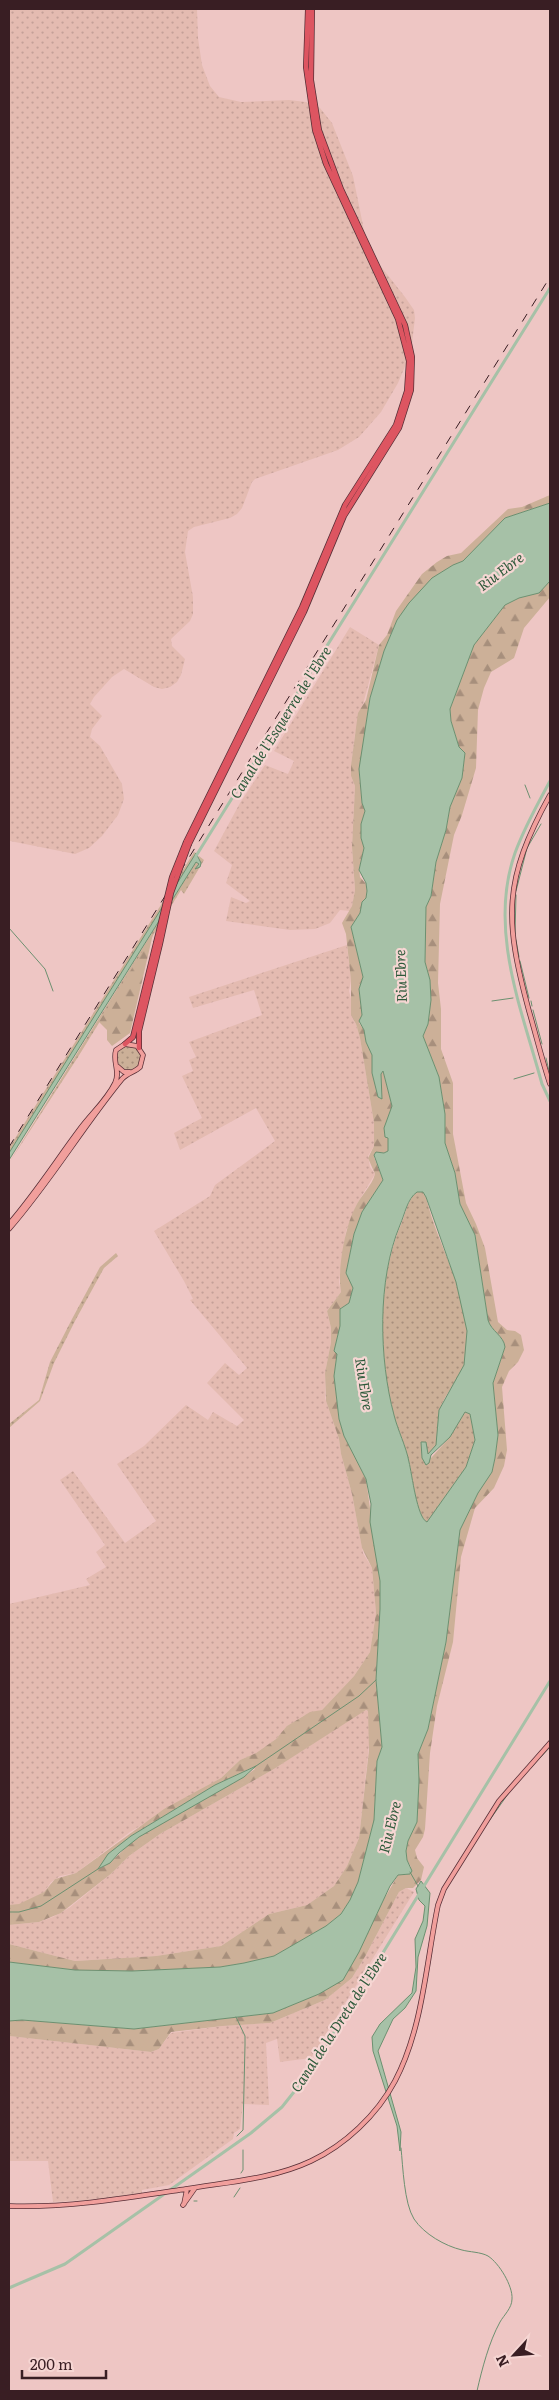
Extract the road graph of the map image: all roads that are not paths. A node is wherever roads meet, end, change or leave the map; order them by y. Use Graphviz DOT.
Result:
graph roads {
  1 [pos="308,9"];
  2 [pos="312,9"];
  3 [pos="550,795"];
  4 [pos="187,843"];
  5 [pos="158,944"];
  6 [pos="125,1044"];
  7 [pos="139,1048"];
  8 [pos="116,1066"];
  9 [pos="130,1072"];
  10 [pos="550,1084"];
  11 [pos="9,1224"];
  12 [pos="9,1229"];
  13 [pos="550,1743"];
  14 [pos="195,2188"];
  15 [pos="187,2189"];
  16 [pos="180,2190"];
  17 [pos="190,2194"];
  18 [pos="185,2195"];
  19 [pos="9,2206"];
  1 -- 4 [label="highway"];
  2 -- 4 [label="highway"];
  3 -- 10 [label="main road"];
  4 -- 5 [label="highway, bridge"];
  5 -- 6 [label="highway"];
  5 -- 7 [label="highway"];
  6 -- 7 [label="main road"];
  6 -- 8 [label="main road"];
  7 -- 9 [label="main road"];
  8 -- 9 [label="main road"];
  8 -- 11 [label="main road"];
  9 -- 12 [label="main road"];
  13 -- 14 [label="main road"];
  14 -- 15 [label="main road"];
  14 -- 17 [label="main road"];
  15 -- 16 [label="main road"];
  15 -- 17 [label="main road"];
  15 -- 18 [label="main road"];
  16 -- 18 [label="main road"];
  16 -- 19 [label="main road"];
  17 -- 18 [label="main road"];
  17 -- 18 [label="main road"];
}
